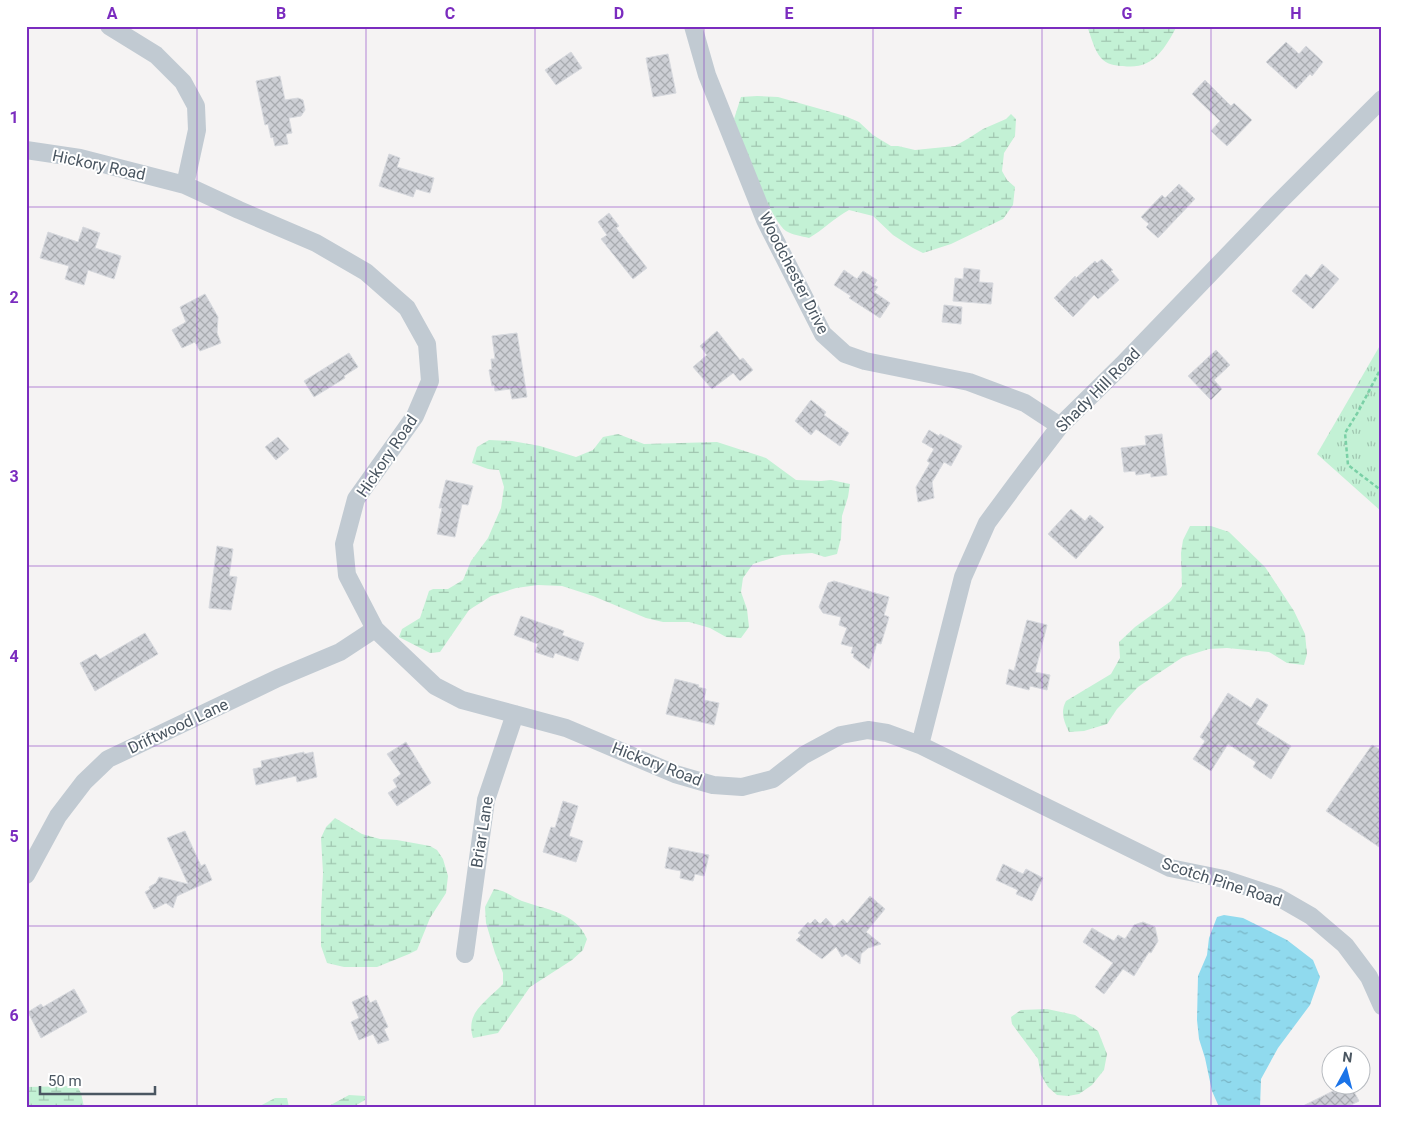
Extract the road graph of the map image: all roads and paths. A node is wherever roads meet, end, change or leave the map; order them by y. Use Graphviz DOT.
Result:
graph roads {
  1 [pos="109,26"];
  2 [pos="693,26"];
  3 [pos="1382,99"];
  4 [pos="26,150"];
  5 [pos="185,185"];
  6 [pos="1382,366"];
  7 [pos="1060,426"];
  8 [pos="1382,491"];
  9 [pos="375,629"];
  10 [pos="515,714"];
  11 [pos="920,745"];
  12 [pos="26,875"];
  13 [pos="466,954"];
  14 [pos="1382,1006"];
  1 -- 5 [label="street"];
  2 -- 7 [label="street, Woodchester Drive"];
  3 -- 7 [label="street, Shady Hill Road"];
  4 -- 5 [label="street, Hickory Road"];
  5 -- 9 [label="street, Hickory Road"];
  6 -- 8 [label="path"];
  7 -- 11 [label="street, Shady Hill Road"];
  9 -- 10 [label="street, Hickory Road"];
  9 -- 12 [label="street, Driftwood Lane"];
  10 -- 11 [label="street, Hickory Road"];
  10 -- 13 [label="street, Briar Lane"];
  11 -- 14 [label="street, Scotch Pine Road"];
}
